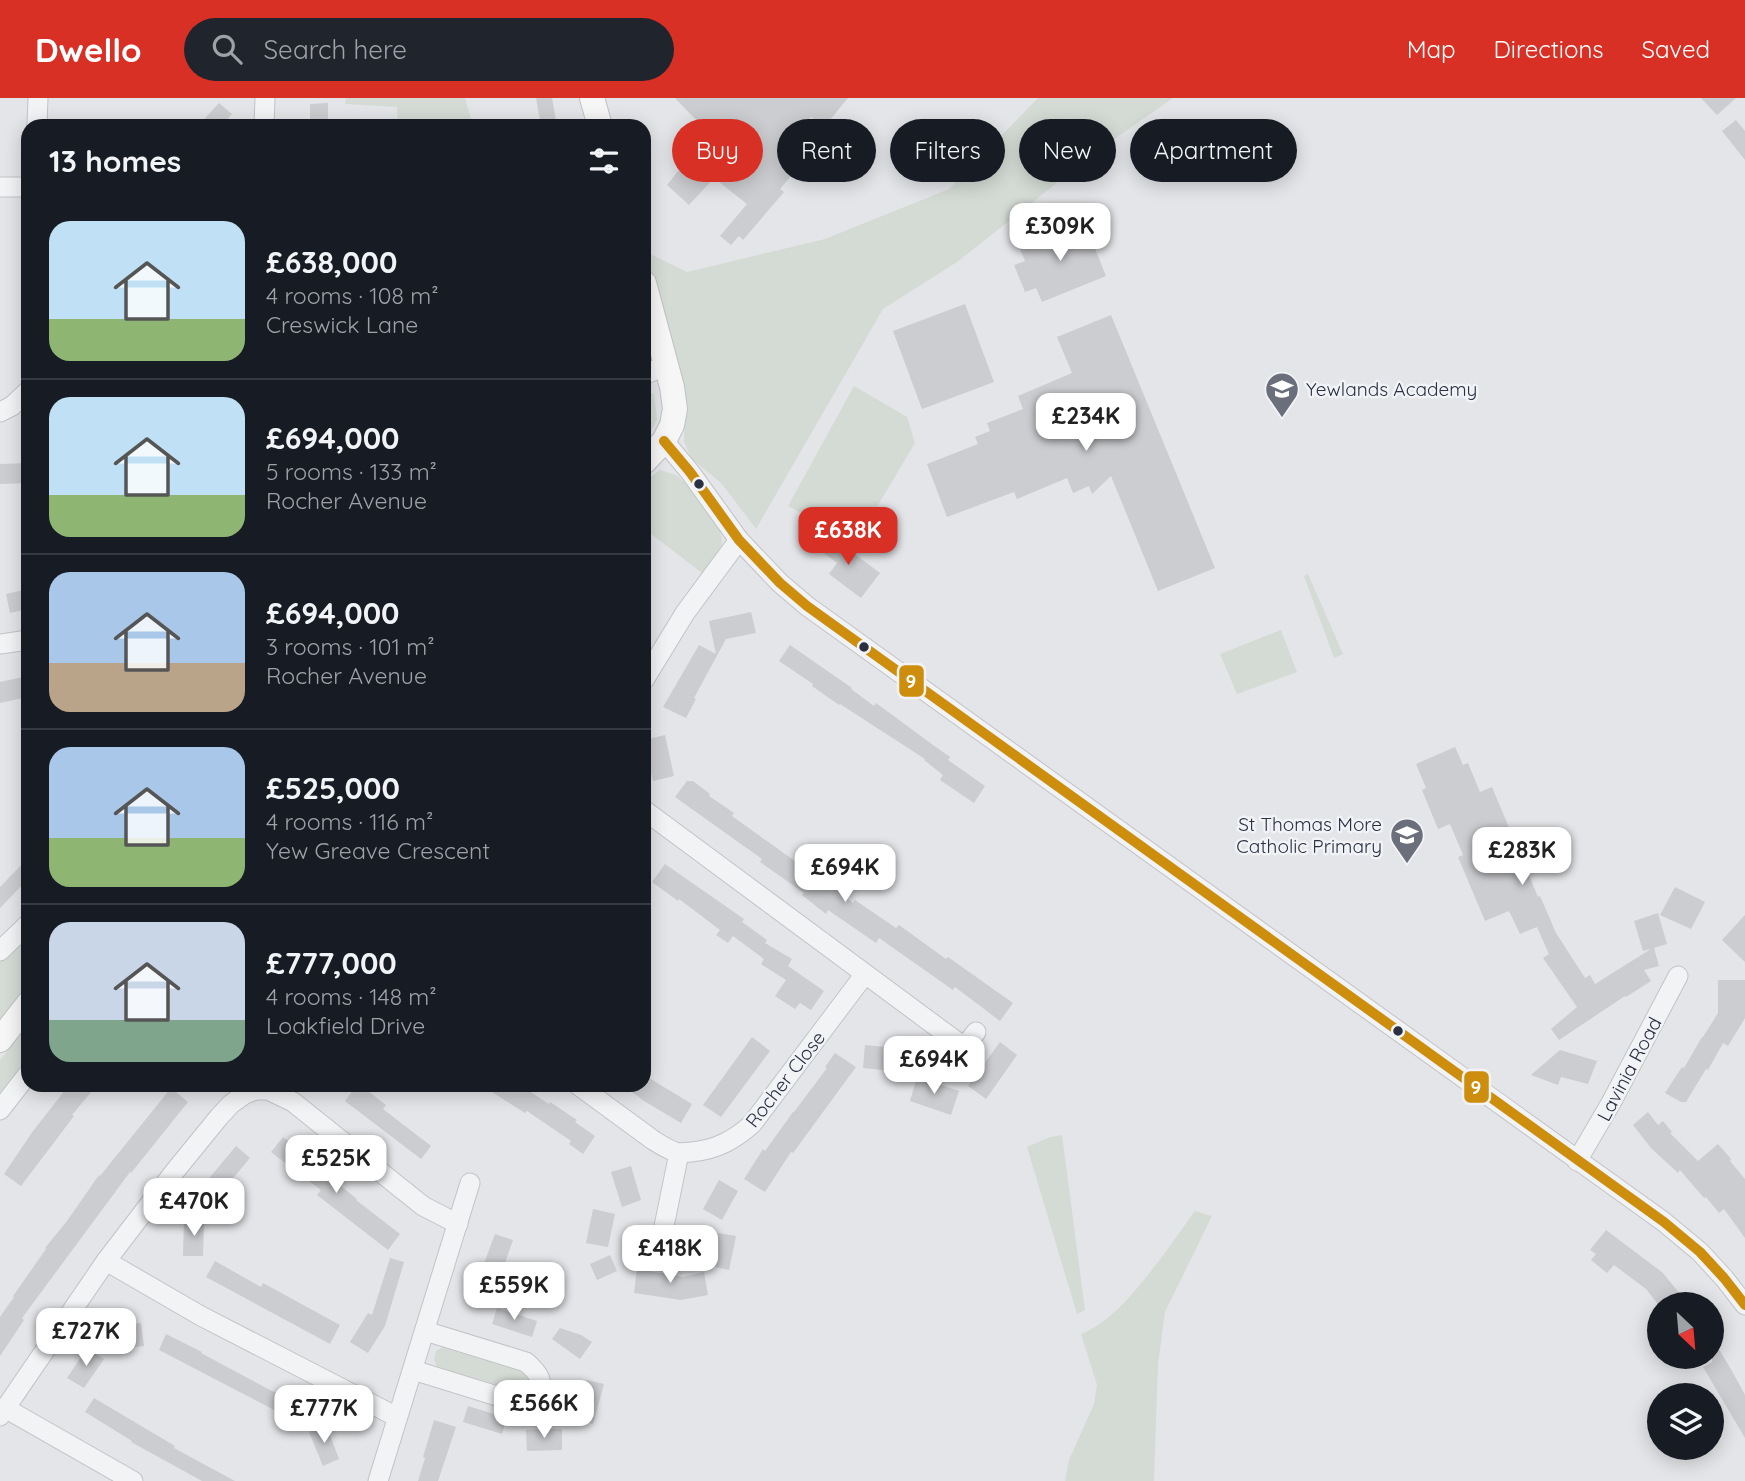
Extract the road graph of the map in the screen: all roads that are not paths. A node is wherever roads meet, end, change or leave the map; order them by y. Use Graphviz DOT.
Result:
graph roads {
  1 [pos="37,98"];
  2 [pos="265,98"];
  3 [pos="592,98"];
  4 [pos="37,119"];
  5 [pos="264,119"];
  6 [pos="598,119"];
  7 [pos="0,187"];
  8 [pos="21,187"];
  9 [pos="651,338"];
  10 [pos="655,370"];
  11 [pos="21,398"];
  12 [pos="0,412"];
  13 [pos="664,441"];
  14 [pos="651,455"];
  15 [pos="739,540"];
  16 [pos="21,641"];
  17 [pos="0,644"];
  18 [pos="651,669"];
  19 [pos="651,815"];
  20 [pos="21,932"];
  21 [pos="0,951"];
  22 [pos="865,974"];
  23 [pos="1678,976"];
  24 [pos="21,1013"];
  25 [pos="0,1040"];
  26 [pos="951,1064"];
  27 [pos="21,1083"];
  28 [pos="250,1092"];
  29 [pos="272,1092"];
  30 [pos="588,1092"];
  31 [pos="0,1110"];
  32 [pos="679,1153"];
  33 [pos="1577,1161"];
  34 [pos="470,1183"];
  35 [pos="458,1224"];
  36 [pos="662,1242"];
  37 [pos="106,1261"];
  38 [pos="1745,1306"];
  39 [pos="425,1331"];
  40 [pos="413,1370"];
  41 [pos="2,1412"];
  42 [pos="397,1417"];
  43 [pos="133,1481"];
  44 [pos="378,1481"];
  1 -- 4 [label="street"];
  2 -- 5 [label="street"];
  3 -- 6 [label="main road"];
  7 -- 8 [label="street"];
  9 -- 10 [label="main road"];
  10 -- 13 [label="main road"];
  11 -- 12 [label="street"];
  13 -- 14 [label="main road"];
  13 -- 15 [label="street"];
  15 -- 18 [label="street"];
  15 -- 33 [label="street"];
  16 -- 17 [label="street"];
  19 -- 22 [label="street"];
  20 -- 21 [label="street"];
  22 -- 26 [label="street"];
  22 -- 32 [label="street, Rocher Close"];
  23 -- 33 [label="street, Lavinia Road"];
  24 -- 25 [label="main road"];
  27 -- 31 [label="street"];
  28 -- 37 [label="street"];
  29 -- 35 [label="street"];
  30 -- 32 [label="street"];
  32 -- 36 [label="street"];
  33 -- 38 [label="street"];
  34 -- 35 [label="street"];
  35 -- 39 [label="street"];
  37 -- 41 [label="street"];
  37 -- 42 [label="street"];
  39 -- 40 [label="street"];
  39 -- 40 [label="street"];
  40 -- 42 [label="street"];
  41 -- 43 [label="street"];
  42 -- 44 [label="street"];
}
